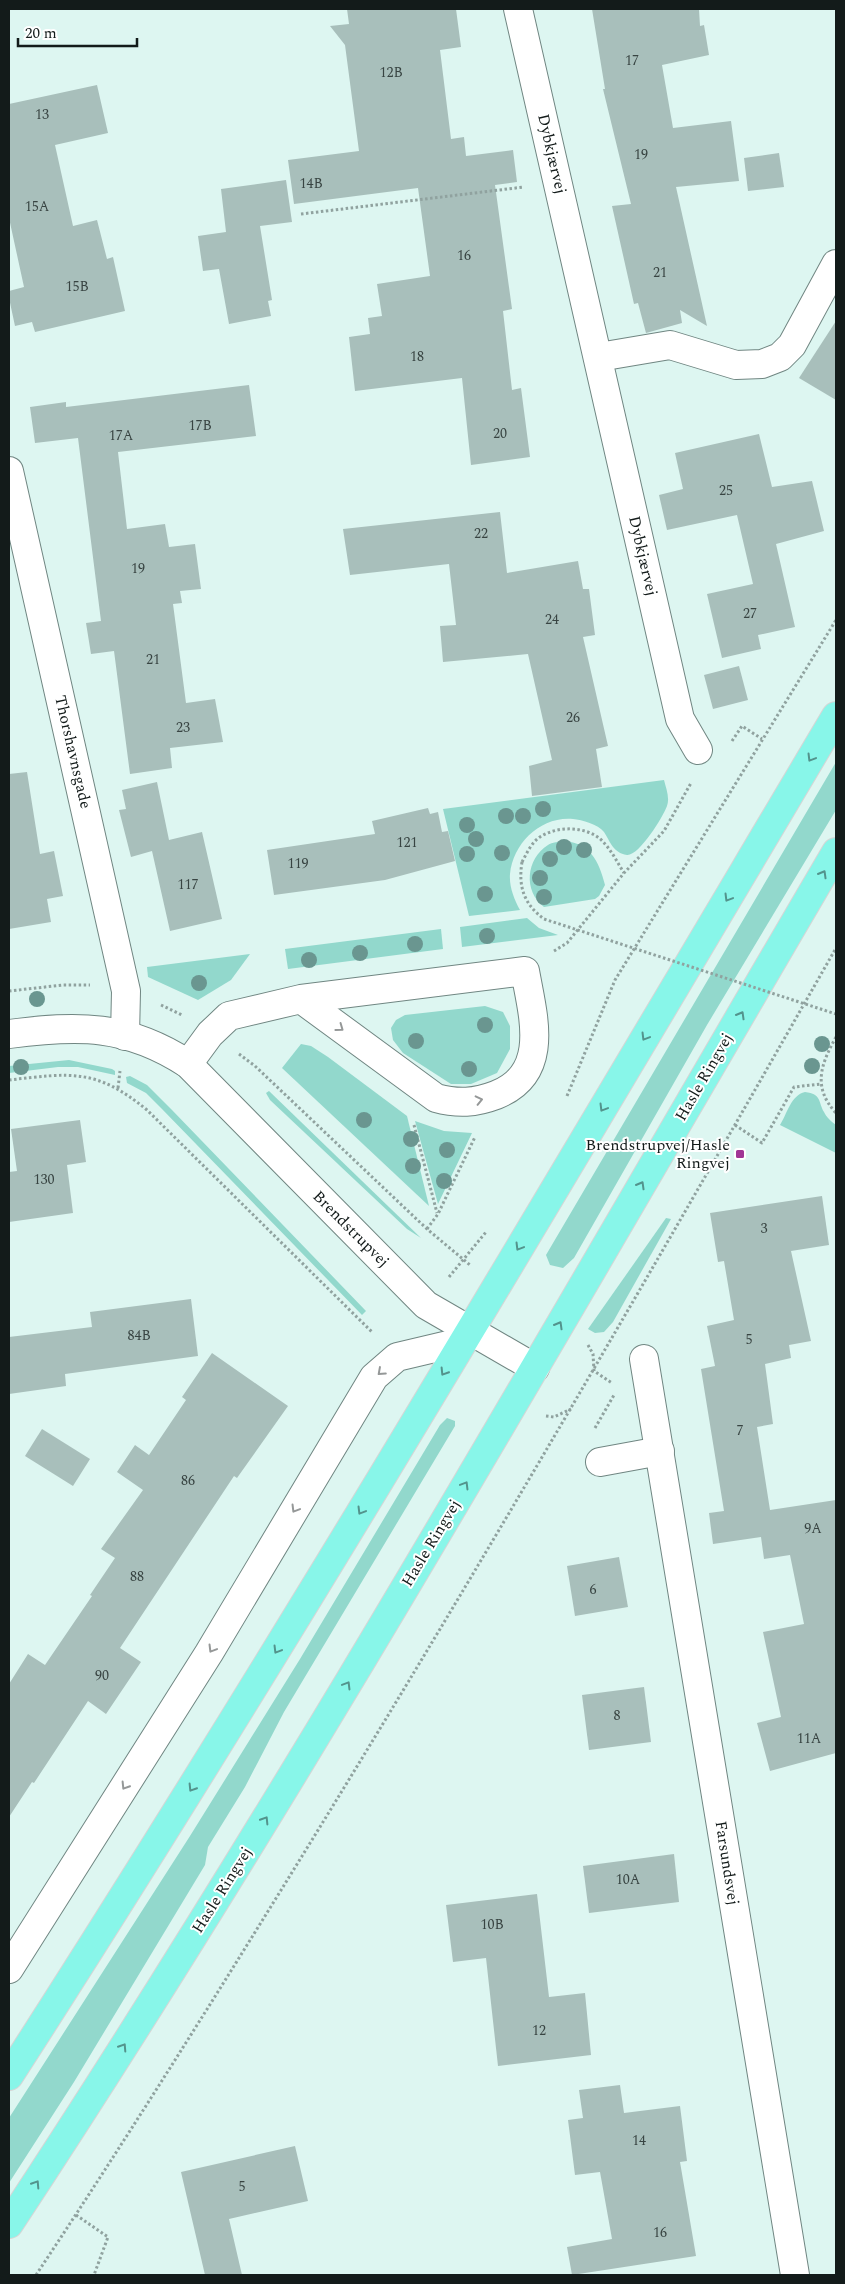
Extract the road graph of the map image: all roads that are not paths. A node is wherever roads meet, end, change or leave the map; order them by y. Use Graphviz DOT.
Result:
graph roads {
  1 [pos="518,9"];
  2 [pos="836,264"];
  3 [pos="599,357"];
  4 [pos="9,471"];
  5 [pos="836,716"];
  6 [pos="698,750"];
  7 [pos="836,852"];
  8 [pos="301,999"];
  9 [pos="9,1034"];
  10 [pos="125,1036"];
  11 [pos="188,1064"];
  12 [pos="470,1330"];
  13 [pos="644,1359"];
  14 [pos="535,1368"];
  15 [pos="660,1451"];
  16 [pos="600,1462"];
  17 [pos="9,1969"];
  18 [pos="9,2076"];
  19 [pos="9,2224"];
  20 [pos="795,2275"];
  1 -- 3 [label="street, Dybkjærvej"];
  2 -- 3 [label="street"];
  3 -- 6 [label="street, Dybkjærvej"];
  4 -- 10 [label="street, Thorshavnsgade"];
  5 -- 12 [label="main road, one-way"];
  14 -- 7 [label="main road, Hasle Ringvej, one-way"];
  8 -- 8 [label="street, one-way"];
  8 -- 11 [label="street"];
  9 -- 10 [label="street, Brendstrupvej"];
  10 -- 11 [label="street, Brendstrupvej"];
  11 -- 12 [label="street, Brendstrupvej"];
  12 -- 14 [label="street, Brendstrupvej"];
  12 -- 17 [label="street, one-way"];
  12 -- 18 [label="main road, one-way"];
  13 -- 15 [label="street, Farsundsvej"];
  19 -- 14 [label="main road, Hasle Ringvej, one-way"];
  15 -- 16 [label="street"];
  15 -- 20 [label="street, Farsundsvej"];
}
